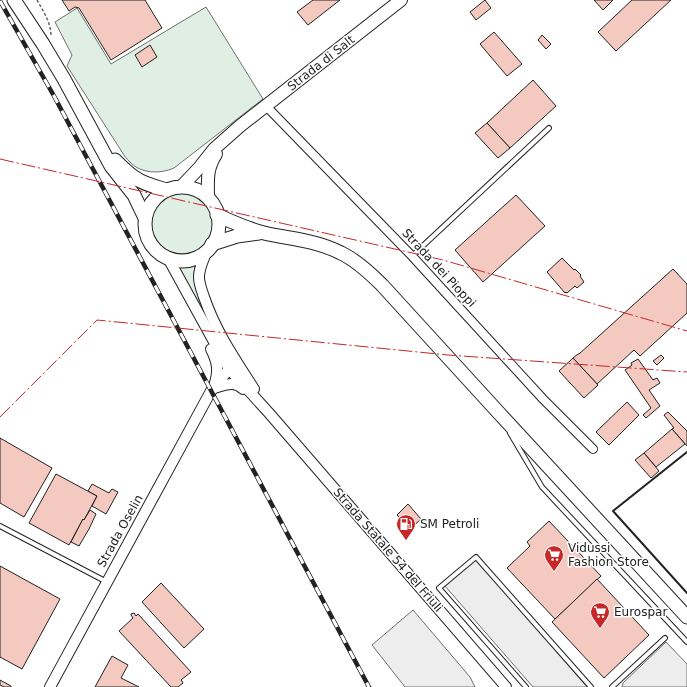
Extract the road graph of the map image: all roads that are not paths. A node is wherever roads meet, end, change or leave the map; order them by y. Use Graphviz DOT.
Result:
graph roads {
  1 [pos="14,0"];
  2 [pos="401,0"];
  3 [pos="266,106"];
  4 [pos="240,126"];
  5 [pos="549,128"];
  6 [pos="100,144"];
  7 [pos="181,187"];
  8 [pos="167,190"];
  9 [pos="208,198"];
  10 [pos="217,215"];
  11 [pos="145,218"];
  12 [pos="262,233"];
  13 [pos="210,247"];
  14 [pos="412,256"];
  15 [pos="168,258"];
  16 [pos="180,279"];
  17 [pos="225,345"];
  18 [pos="229,369"];
  19 [pos="214,388"];
  20 [pos="498,412"];
  21 [pos="269,413"];
  22 [pos="593,449"];
  23 [pos="0,526"];
  24 [pos="107,583"];
  25 [pos="687,618"];
  26 [pos="665,638"];
  27 [pos="687,642"];
  28 [pos="50,687"];
  29 [pos="506,687"];
  30 [pos="526,687"];
  31 [pos="591,687"];
  32 [pos="612,687"];
  1 -- 6 [label="main road, Strada Statale 54 del Friuli"];
  2 -- 3 [label="main road, Strada di Salt"];
  3 -- 4 [label="main road, Strada di Salt"];
  3 -- 14 [label="street, Strada dei Pioppi"];
  4 -- 7 [label="main road"];
  4 -- 9 [label="main road"];
  5 -- 14 [label="lane"];
  6 -- 8 [label="main road, Strada Statale 54 del Friuli"];
  6 -- 11 [label="main road, Strada Statale 54 del Friuli"];
  7 -- 8 [label="main road, Strada Statale 54 del Friuli"];
  7 -- 9 [label="main road, Strada Statale 54 del Friuli"];
  8 -- 11 [label="main road, Strada Statale 54 del Friuli"];
  9 -- 10 [label="main road"];
  10 -- 12 [label="main road"];
  10 -- 13 [label="main road, Strada Statale 54 del Friuli"];
  11 -- 15 [label="main road, Strada Statale 54 del Friuli"];
  12 -- 13 [label="main road"];
  12 -- 20 [label="main road"];
  13 -- 15 [label="main road"];
  13 -- 17 [label="street, Strada Statale 54 del Friuli"];
  14 -- 22 [label="street, Strada dei Pioppi"];
  15 -- 16 [label="street, Strada Statale 54 del Friuli"];
  16 -- 18 [label="street, Strada Statale 54 del Friuli"];
  16 -- 19 [label="street, Strada Statale 54 del Friuli"];
  17 -- 18 [label="street"];
  17 -- 21 [label="street, Strada Statale 54 del Friuli"];
  18 -- 19 [label="street"];
  18 -- 21 [label="street, Strada Statale 54 del Friuli"];
  19 -- 21 [label="street, Strada Statale 54 del Friuli"];
  19 -- 24 [label="street, Strada Oselin"];
  20 -- 25 [label="main road"];
  20 -- 27 [label="lane"];
  21 -- 29 [label="street, Strada Statale 54 del Friuli"];
  23 -- 24 [label="lane"];
  24 -- 28 [label="street, Strada Oselin"];
  26 -- 32 [label="lane"];
  30 -- 31 [label="lane"];
}
